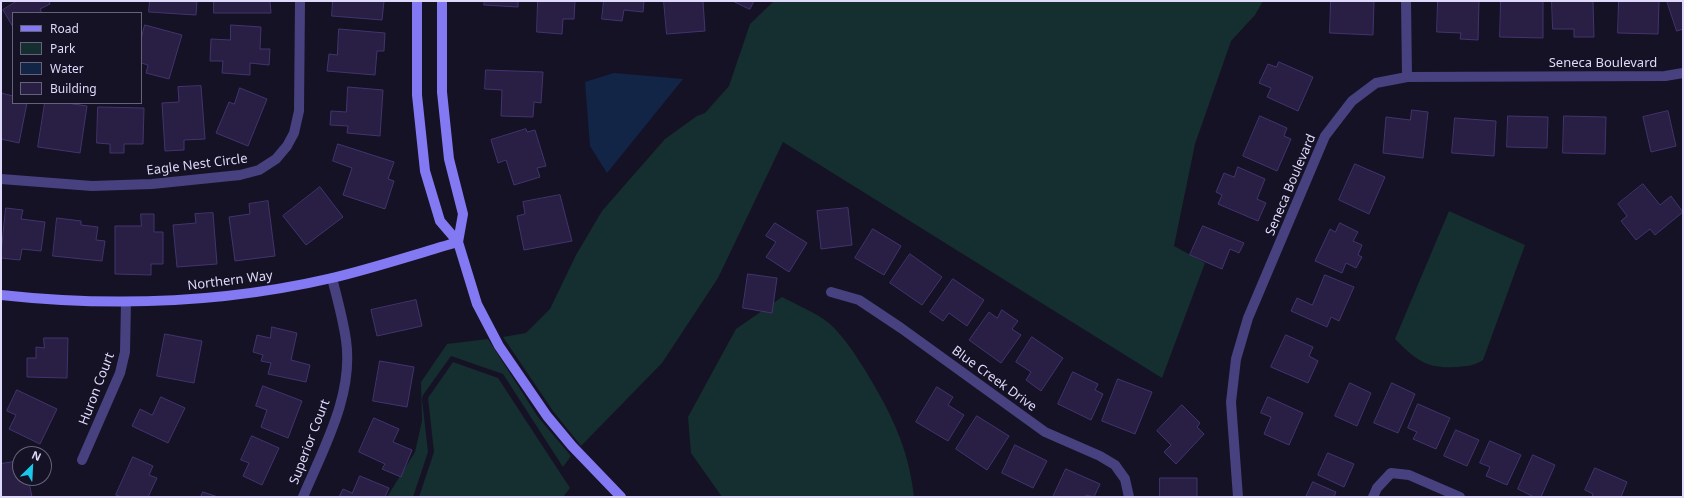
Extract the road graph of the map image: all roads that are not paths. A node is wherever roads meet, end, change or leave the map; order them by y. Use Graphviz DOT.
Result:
graph roads {
  1 [pos="300,1"];
  2 [pos="417,1"];
  3 [pos="442,1"];
  4 [pos="1406,1"];
  5 [pos="1683,73"];
  6 [pos="1407,77"];
  7 [pos="1,179"];
  8 [pos="458,242"];
  9 [pos="332,278"];
  10 [pos="831,292"];
  11 [pos="1,295"];
  12 [pos="126,302"];
  13 [pos="82,460"];
  14 [pos="618,494"];
  15 [pos="303,497"];
  16 [pos="630,497"];
  17 [pos="1129,497"];
  18 [pos="1238,497"];
  19 [pos="1373,497"];
  20 [pos="1460,497"];
  1 -- 7 [label="street, Eagle Nest Circle"];
  2 -- 8 [label="street"];
  3 -- 8 [label="street"];
  4 -- 6 [label="street"];
  5 -- 6 [label="street, Seneca Boulevard"];
  6 -- 18 [label="street, Seneca Boulevard"];
  8 -- 9 [label="street, Northern Way"];
  8 -- 14 [label="street"];
  9 -- 12 [label="street, Northern Way"];
  9 -- 15 [label="street, Superior Court"];
  10 -- 17 [label="street, Blue Creek Drive"];
  11 -- 12 [label="street, Northern Way"];
  12 -- 13 [label="street, Huron Court"];
  14 -- 16 [label="street"];
  19 -- 20 [label="street"];
}
